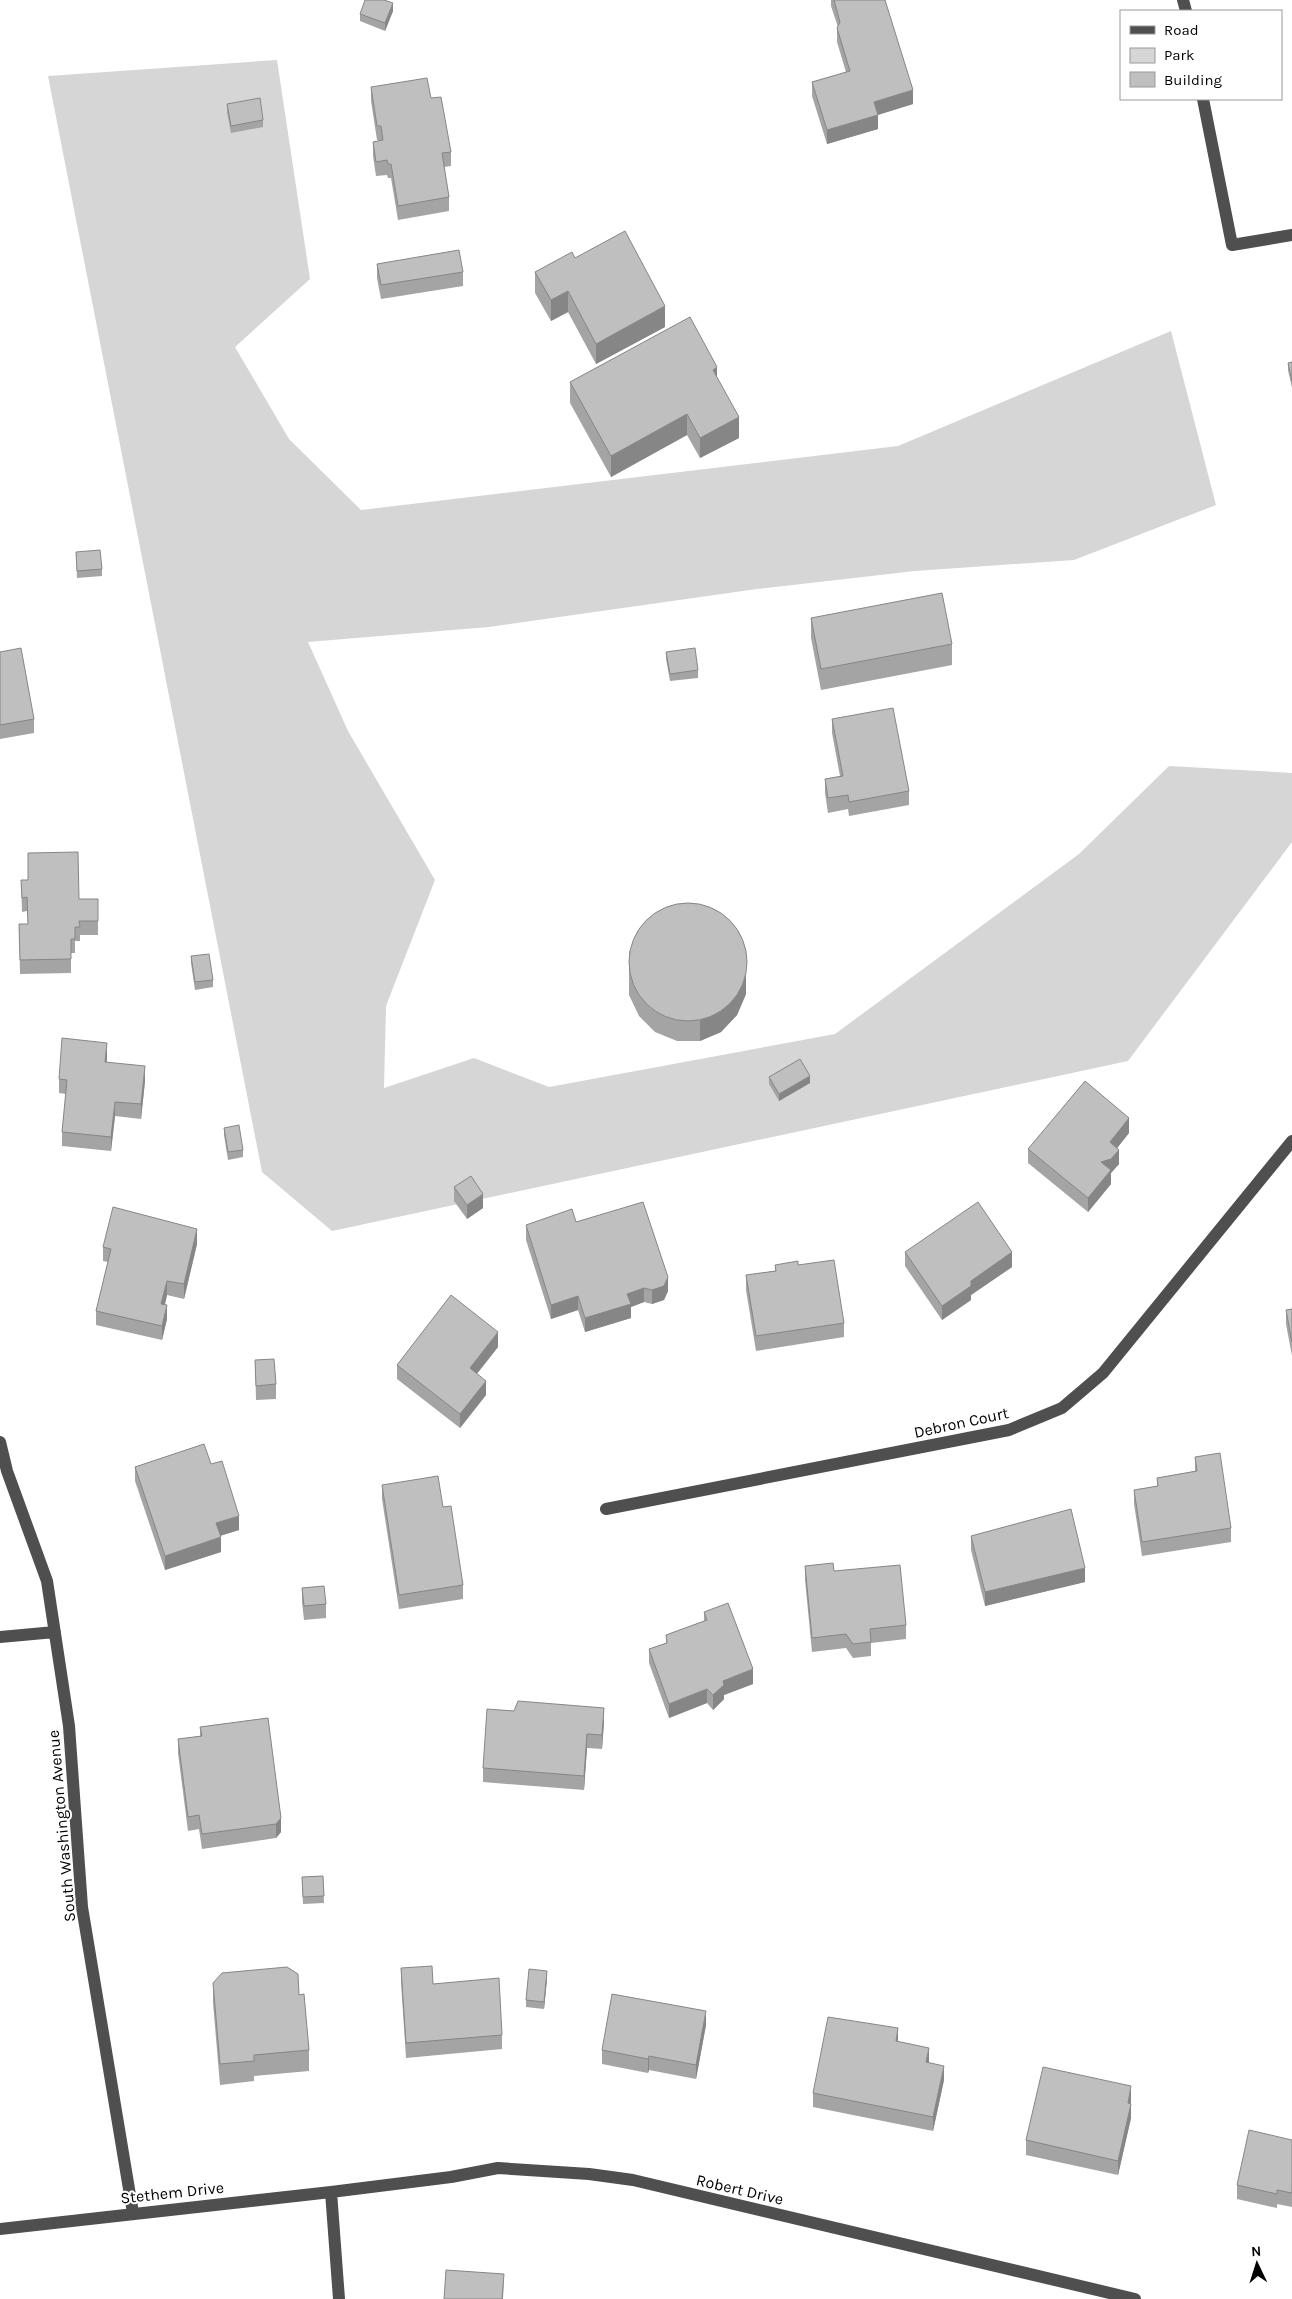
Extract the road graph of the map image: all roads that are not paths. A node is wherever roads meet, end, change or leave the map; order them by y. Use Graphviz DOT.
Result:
graph roads {
  1 [pos="1203,100"];
  2 [pos="1292,235"];
  3 [pos="1292,1141"];
  4 [pos="0,1442"];
  5 [pos="606,1509"];
  6 [pos="55,1632"];
  7 [pos="0,1638"];
  8 [pos="331,2192"];
  9 [pos="133,2213"];
  10 [pos="0,2229"];
  11 [pos="339,2299"];
  12 [pos="1135,2299"];
  1 -- 2 [label="street"];
  3 -- 5 [label="street, Debron Court"];
  4 -- 6 [label="street, South Washington Avenue"];
  6 -- 7 [label="street"];
  6 -- 9 [label="street, South Washington Avenue"];
  8 -- 9 [label="street, Stethem Drive"];
  8 -- 11 [label="street"];
  8 -- 12 [label="street, Robert Drive"];
  9 -- 10 [label="street, Stethem Drive"];
}
